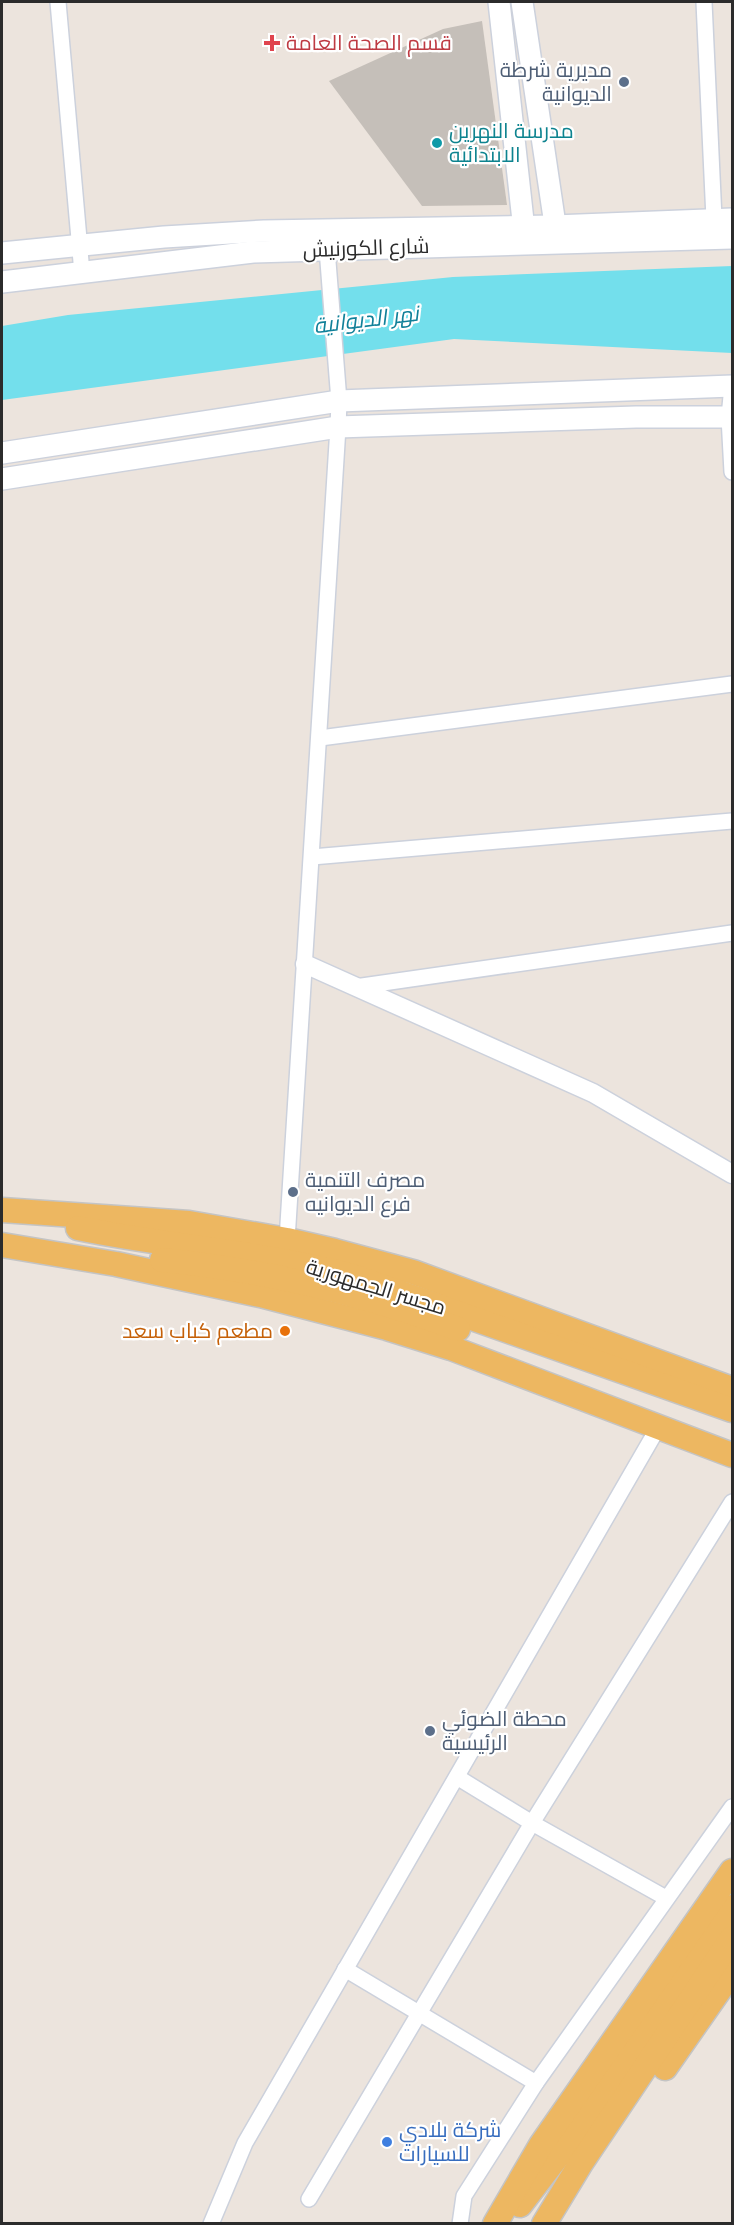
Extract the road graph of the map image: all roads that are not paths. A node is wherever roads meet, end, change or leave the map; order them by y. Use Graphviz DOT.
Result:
graph roads {
  1 [pos="58,2"];
  2 [pos="499,2"];
  3 [pos="522,2"];
  4 [pos="704,2"];
  5 [pos="723,219"];
  6 [pos="556,234"];
  7 [pos="525,235"];
  8 [pos="732,237"];
  9 [pos="79,246"];
  10 [pos="43,250"];
  11 [pos="2,253"];
  12 [pos="327,253"];
  13 [pos="82,273"];
  14 [pos="47,277"];
  15 [pos="2,282"];
  16 [pos="732,386"];
  17 [pos="339,401"];
  18 [pos="731,417"];
  19 [pos="338,427"];
  20 [pos="2,453"];
  21 [pos="732,472"];
  22 [pos="2,479"];
  23 [pos="732,684"];
  24 [pos="320,738"];
  25 [pos="732,821"];
  26 [pos="312,857"];
  27 [pos="732,933"];
  28 [pos="305,964"];
  29 [pos="355,987"];
  30 [pos="732,1174"];
  31 [pos="5,1210"];
  32 [pos="287,1240"];
  33 [pos="2,1245"];
  34 [pos="37,1251"];
  35 [pos="176,1253"];
  36 [pos="732,1389"];
  37 [pos="732,1410"];
  38 [pos="659,1426"];
  39 [pos="732,1427"];
  40 [pos="732,1455"];
  41 [pos="732,1502"];
  42 [pos="457,1777"];
  43 [pos="732,1808"];
  44 [pos="532,1823"];
  45 [pos="732,1871"];
  46 [pos="666,1898"];
  47 [pos="732,1907"];
  48 [pos="732,1938"];
  49 [pos="345,1969"];
  50 [pos="732,1972"];
  51 [pos="690,1986"];
  52 [pos="420,2014"];
  53 [pos="536,2083"];
  54 [pos="309,2199"];
  55 [pos="551,2214"];
  56 [pos="212,2223"];
  57 [pos="460,2223"];
  58 [pos="495,2223"];
  59 [pos="505,2223"];
  1 -- 9 [label="street"];
  2 -- 7 [label="main road"];
  3 -- 6 [label="main road"];
  4 -- 5 [label="street"];
  5 -- 6 [label="main road, شارع الكورنيش"];
  6 -- 7 [label="main road, شارع الكورنيش"];
  6 -- 8 [label="main road, شارع الكورنيش"];
  7 -- 9 [label="main road, شارع الكورنيش"];
  7 -- 12 [label="main road, شارع الكورنيش"];
  9 -- 10 [label="main road, شارع الكورنيش"];
  9 -- 13 [label="street"];
  10 -- 11 [label="main road, شارع الكورنيش"];
  10 -- 14 [label="main road"];
  12 -- 13 [label="main road, شارع الكورنيش"];
  12 -- 17 [label="street"];
  13 -- 14 [label="main road, شارع الكورنيش"];
  14 -- 15 [label="main road, شارع الكورنيش"];
  16 -- 17 [label="main road"];
  16 -- 18 [label="street"];
  17 -- 19 [label="street"];
  17 -- 20 [label="main road"];
  18 -- 19 [label="main road"];
  18 -- 21 [label="street"];
  19 -- 22 [label="main road"];
  19 -- 24 [label="street"];
  23 -- 24 [label="street"];
  24 -- 26 [label="street"];
  25 -- 26 [label="street"];
  26 -- 28 [label="street"];
  27 -- 29 [label="street"];
  28 -- 29 [label="street"];
  28 -- 32 [label="street"];
  29 -- 30 [label="street"];
  31 -- 32 [label="main road"];
  31 -- 35 [label="main road, مجسر الجمهورية"];
  32 -- 36 [label="main road"];
  33 -- 34 [label="main road"];
  34 -- 35 [label="main road, مجسر الجمهورية"];
  34 -- 38 [label="main road"];
  35 -- 37 [label="main road, مجسر الجمهورية"];
  35 -- 39 [label="main road, مجسر الجمهورية"];
  38 -- 40 [label="main road"];
  38 -- 42 [label="street"];
  41 -- 44 [label="street"];
  42 -- 44 [label="street"];
  42 -- 49 [label="street"];
  43 -- 46 [label="street"];
  44 -- 46 [label="street"];
  44 -- 52 [label="street"];
  45 -- 58 [label="main road"];
  46 -- 53 [label="street"];
  47 -- 51 [label="main road"];
  48 -- 51 [label="main road"];
  49 -- 52 [label="street"];
  49 -- 56 [label="street"];
  50 -- 55 [label="main road"];
  51 -- 55 [label="main road"];
  51 -- 59 [label="main road"];
  52 -- 53 [label="street"];
  52 -- 54 [label="street"];
  53 -- 57 [label="street"];
}
